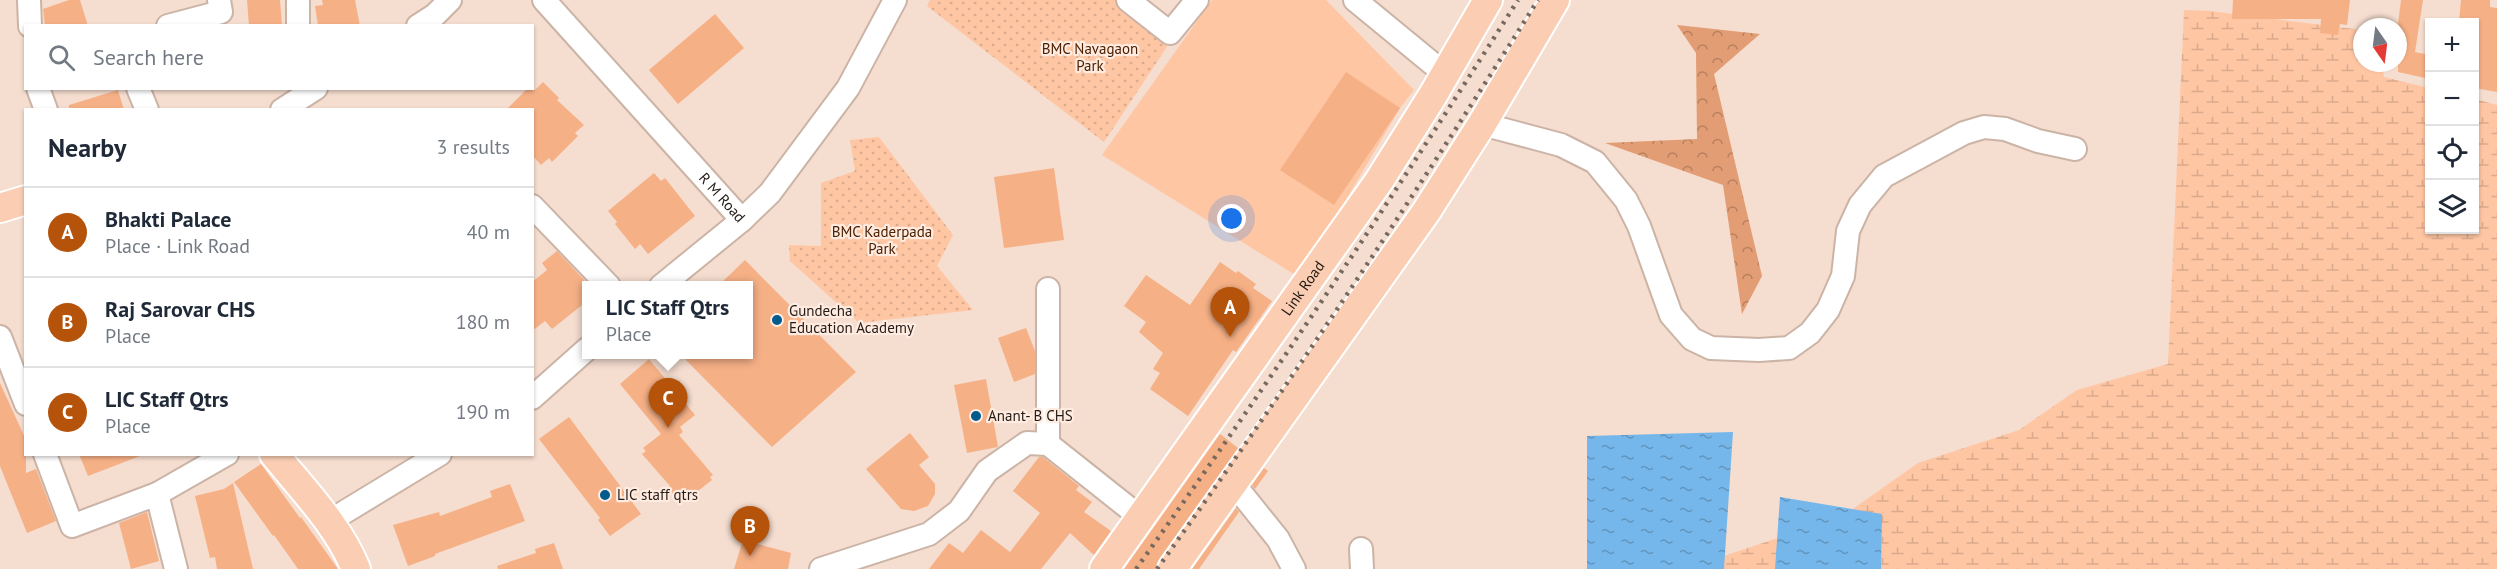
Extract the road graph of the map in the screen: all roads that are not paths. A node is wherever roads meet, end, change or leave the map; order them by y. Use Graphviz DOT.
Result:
graph roads {
  1 [pos="29,0"];
  2 [pos="219,0"];
  3 [pos="298,0"];
  4 [pos="450,0"];
  5 [pos="544,0"];
  6 [pos="895,0"];
  7 [pos="1128,0"];
  8 [pos="1197,0"];
  9 [pos="1355,0"];
  10 [pos="1488,0"];
  11 [pos="1555,0"];
  12 [pos="30,24"];
  13 [pos="176,24"];
  14 [pos="298,24"];
  15 [pos="421,24"];
  16 [pos="1445,74"];
  17 [pos="39,90"];
  18 [pos="139,90"];
  19 [pos="45,108"];
  20 [pos="146,108"];
  21 [pos="1482,124"];
  22 [pos="2075,149"];
  23 [pos="24,201"];
  24 [pos="0,208"];
  25 [pos="534,208"];
  26 [pos="24,218"];
  27 [pos="742,220"];
  28 [pos="0,224"];
  29 [pos="605,281"];
  30 [pos="666,281"];
  31 [pos="1048,289"];
  32 [pos="0,337"];
  33 [pos="582,353"];
  34 [pos="536,389"];
  35 [pos="24,399"];
  36 [pos="1048,444"];
  37 [pos="46,456"];
  38 [pos="219,456"];
  39 [pos="276,456"];
  40 [pos="300,456"];
  41 [pos="434,456"];
  42 [pos="196,462"];
  43 [pos="1233,483"];
  44 [pos="157,494"];
  45 [pos="343,513"];
  46 [pos="1140,517"];
  47 [pos="176,569"];
  48 [pos="356,569"];
  49 [pos="375,569"];
  50 [pos="821,569"];
  51 [pos="1104,569"];
  52 [pos="1172,569"];
  53 [pos="1294,569"];
  1 -- 12 [label="street"];
  2 -- 13 [label="street"];
  3 -- 14 [label="street"];
  4 -- 15 [label="street"];
  5 -- 27 [label="street, R M Road"];
  6 -- 27 [label="street, R M Road"];
  7 -- 8 [label="street"];
  9 -- 16 [label="street"];
  10 -- 16 [label="main road, Link Road"];
  11 -- 21 [label="main road"];
  16 -- 46 [label="main road, Link Road"];
  17 -- 19 [label="street"];
  18 -- 20 [label="street"];
  21 -- 22 [label="street"];
  21 -- 43 [label="main road"];
  23 -- 24 [label="main road"];
  25 -- 29 [label="street"];
  26 -- 28 [label="main road"];
  27 -- 30 [label="street"];
  31 -- 36 [label="street"];
  32 -- 35 [label="street"];
  33 -- 34 [label="street"];
  36 -- 46 [label="street"];
  36 -- 50 [label="street"];
  37 -- 44 [label="street"];
  38 -- 42 [label="street"];
  39 -- 48 [label="main road"];
  40 -- 45 [label="main road"];
  41 -- 45 [label="street"];
  42 -- 44 [label="street"];
  43 -- 52 [label="main road"];
  43 -- 53 [label="street"];
  44 -- 47 [label="street"];
  45 -- 49 [label="main road"];
  46 -- 51 [label="main road, Link Road"];
}
